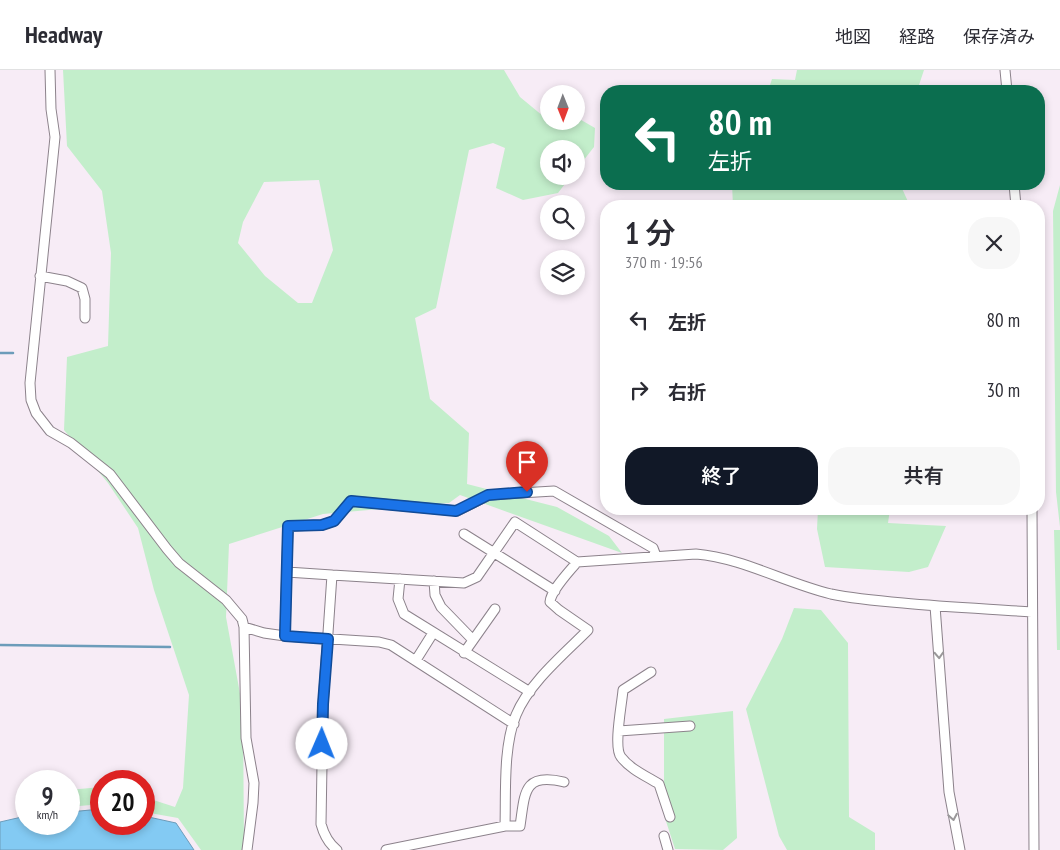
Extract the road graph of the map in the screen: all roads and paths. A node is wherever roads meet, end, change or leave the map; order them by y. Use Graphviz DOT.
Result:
graph roads {
  1 [pos="50,70"];
  2 [pos="1006,70"];
  3 [pos="1007,85"];
  4 [pos="40,276"];
  5 [pos="85,318"];
  6 [pos="1032,515"];
  7 [pos="464,534"];
  8 [pos="494,553"];
  9 [pos="656,556"];
  10 [pos="577,562"];
  11 [pos="287,572"];
  12 [pos="332,574"];
  13 [pos="400,579"];
  14 [pos="434,581"];
  15 [pos="555,591"];
  16 [pos="935,606"];
  17 [pos="494,609"];
  18 [pos="1032,612"];
  19 [pos="244,627"];
  20 [pos="433,633"];
  21 [pos="285,636"];
  22 [pos="328,639"];
  23 [pos="473,640"];
  24 [pos="464,653"];
  25 [pos="416,660"];
  26 [pos="651,672"];
  27 [pos="530,692"];
  28 [pos="514,724"];
  29 [pos="690,726"];
  30 [pos="619,730"];
  31 [pos="564,782"];
  32 [pos="670,817"];
  33 [pos="505,826"];
  34 [pos="664,836"];
  35 [pos="247,850"];
  36 [pos="337,850"];
  37 [pos="386,850"];
  38 [pos="668,850"];
  39 [pos="960,850"];
  40 [pos="1034,850"];
  1 -- 4 [label="street"];
  2 -- 3 [label="street"];
  4 -- 5 [label="street"];
  4 -- 19 [label="street"];
  6 -- 18 [label="street"];
  7 -- 8 [label="street"];
  8 -- 10 [label="street"];
  8 -- 14 [label="street"];
  8 -- 15 [label="street"];
  9 -- 10 [label="street"];
  9 -- 11 [label="street"];
  9 -- 16 [label="street"];
  10 -- 15 [label="street"];
  11 -- 12 [label="street"];
  11 -- 21 [label="street"];
  12 -- 13 [label="street"];
  12 -- 22 [label="street"];
  13 -- 14 [label="street"];
  13 -- 20 [label="street"];
  14 -- 23 [label="street"];
  15 -- 27 [label="street"];
  16 -- 18 [label="street"];
  16 -- 39 [label="street, one-way"];
  17 -- 23 [label="street"];
  18 -- 40 [label="street"];
  19 -- 21 [label="street"];
  19 -- 35 [label="street"];
  20 -- 24 [label="street"];
  20 -- 25 [label="street"];
  21 -- 22 [label="street"];
  22 -- 25 [label="street"];
  22 -- 36 [label="street"];
  23 -- 24 [label="street"];
  24 -- 27 [label="street"];
  25 -- 28 [label="street"];
  26 -- 30 [label="street"];
  27 -- 28 [label="street"];
  28 -- 33 [label="street"];
  29 -- 30 [label="street"];
  30 -- 32 [label="street"];
  31 -- 33 [label="street"];
  33 -- 37 [label="street"];
  34 -- 38 [label="street"];
}
